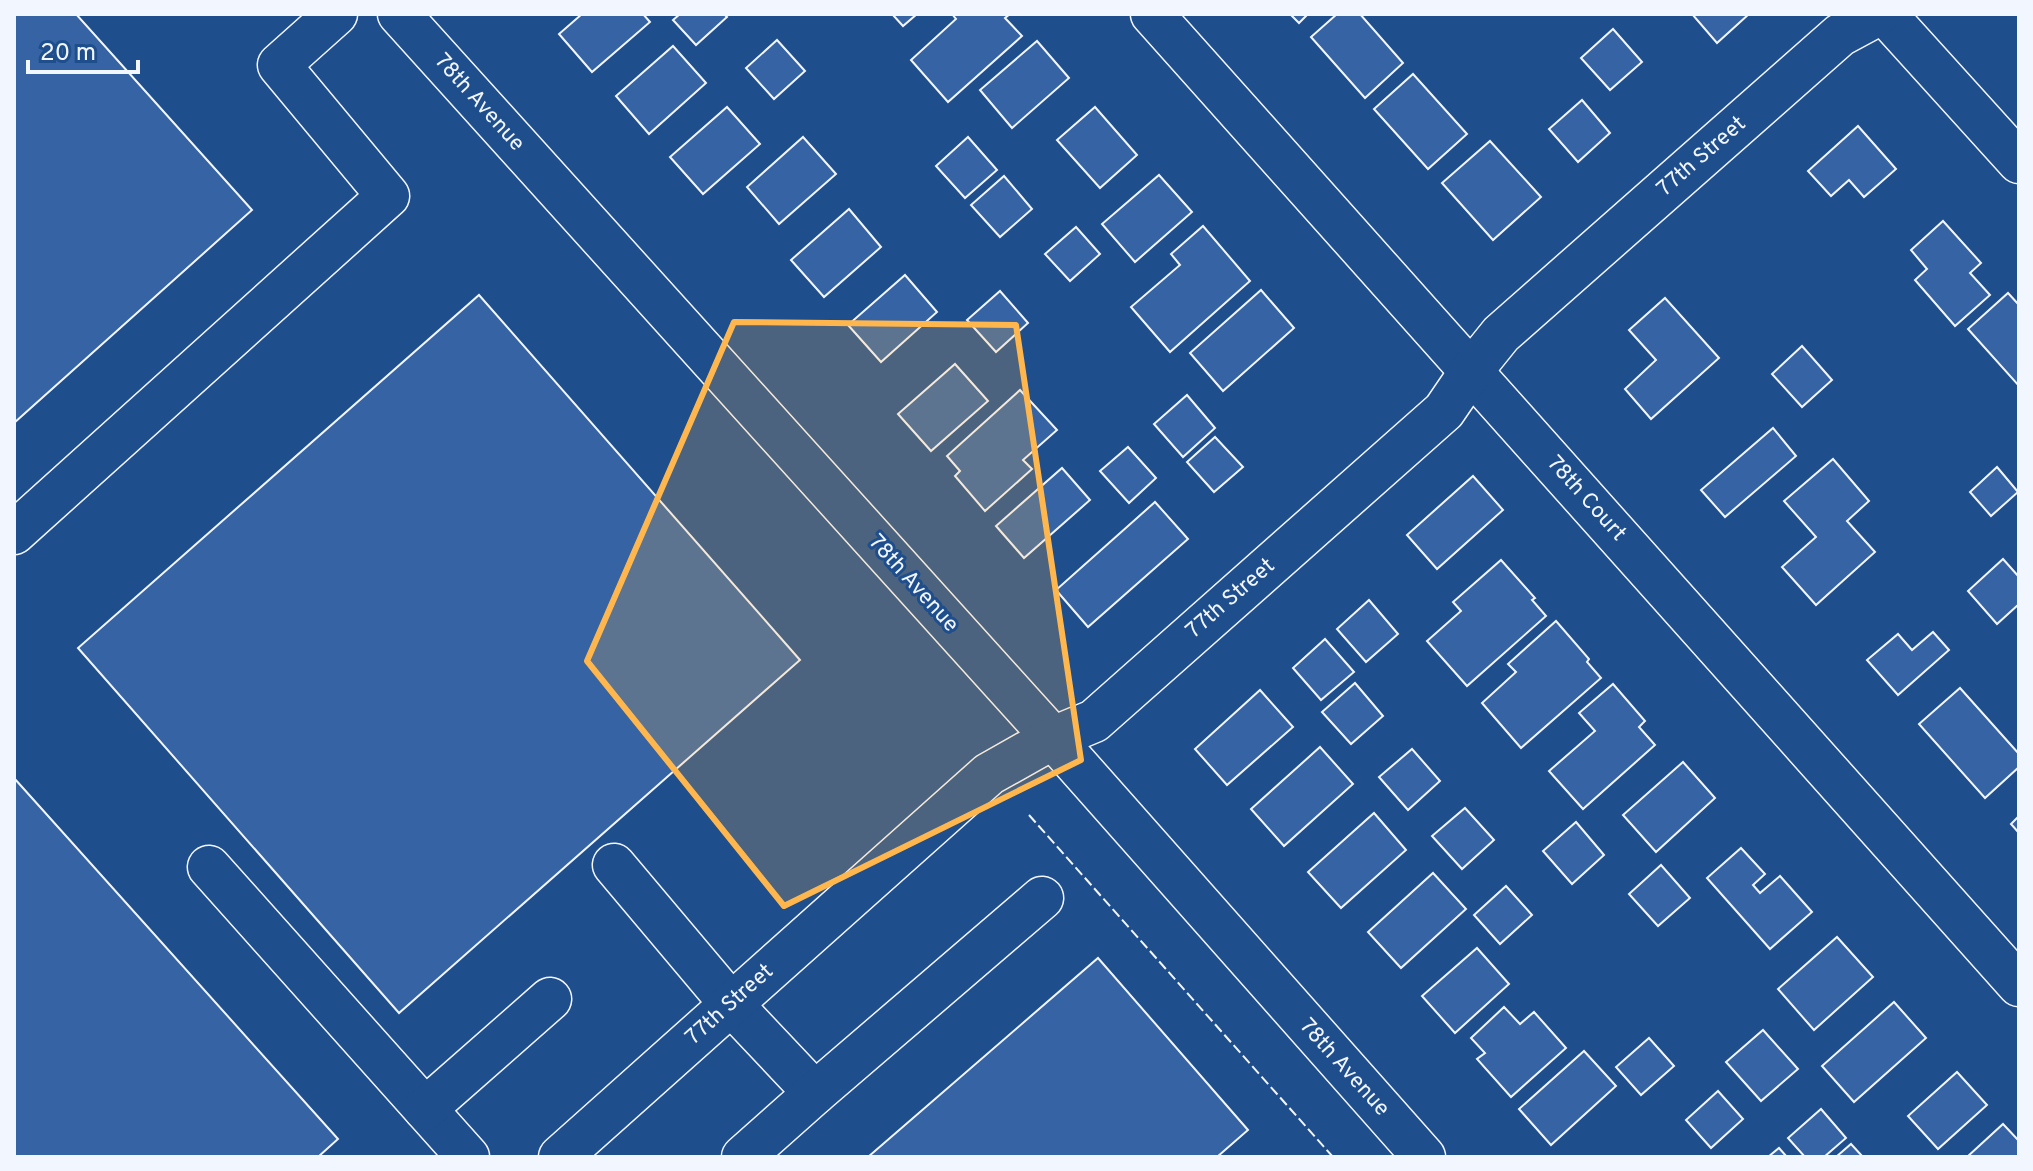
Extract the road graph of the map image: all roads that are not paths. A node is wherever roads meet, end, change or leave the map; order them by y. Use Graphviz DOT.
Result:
graph roads {
  1 [pos="336,14"];
  2 [pos="399,14"];
  3 [pos="1152,14"];
  4 [pos="1882,14"];
  5 [pos="2019,162"];
  6 [pos="1472,370"];
  7 [pos="14,533"];
  8 [pos="1053,738"];
  9 [pos="614,865"];
  10 [pos="209,867"];
  11 [pos="1042,898"];
  12 [pos="2019,985"];
  13 [pos="550,999"];
  14 [pos="731,1004"];
  15 [pos="815,1093"];
  16 [pos="425,1109"];
  17 [pos="468,1157"];
  18 [pos="560,1157"];
  19 [pos="743,1157"];
  20 [pos="1424,1157"];
  1 -- 7 [label="street"];
  2 -- 8 [label="street, 78th Avenue"];
  3 -- 6 [label="street, 78th Court"];
  4 -- 5 [label="street"];
  4 -- 6 [label="street, 77th Street"];
  6 -- 8 [label="street, 77th Street"];
  6 -- 12 [label="street, 78th Court"];
  8 -- 14 [label="street, 77th Street"];
  8 -- 20 [label="street, 78th Avenue"];
  9 -- 14 [label="street"];
  10 -- 16 [label="street"];
  11 -- 15 [label="street"];
  13 -- 16 [label="street"];
  14 -- 15 [label="street"];
  14 -- 18 [label="street, 77th Street"];
  15 -- 19 [label="street"];
  16 -- 17 [label="street"];
}
